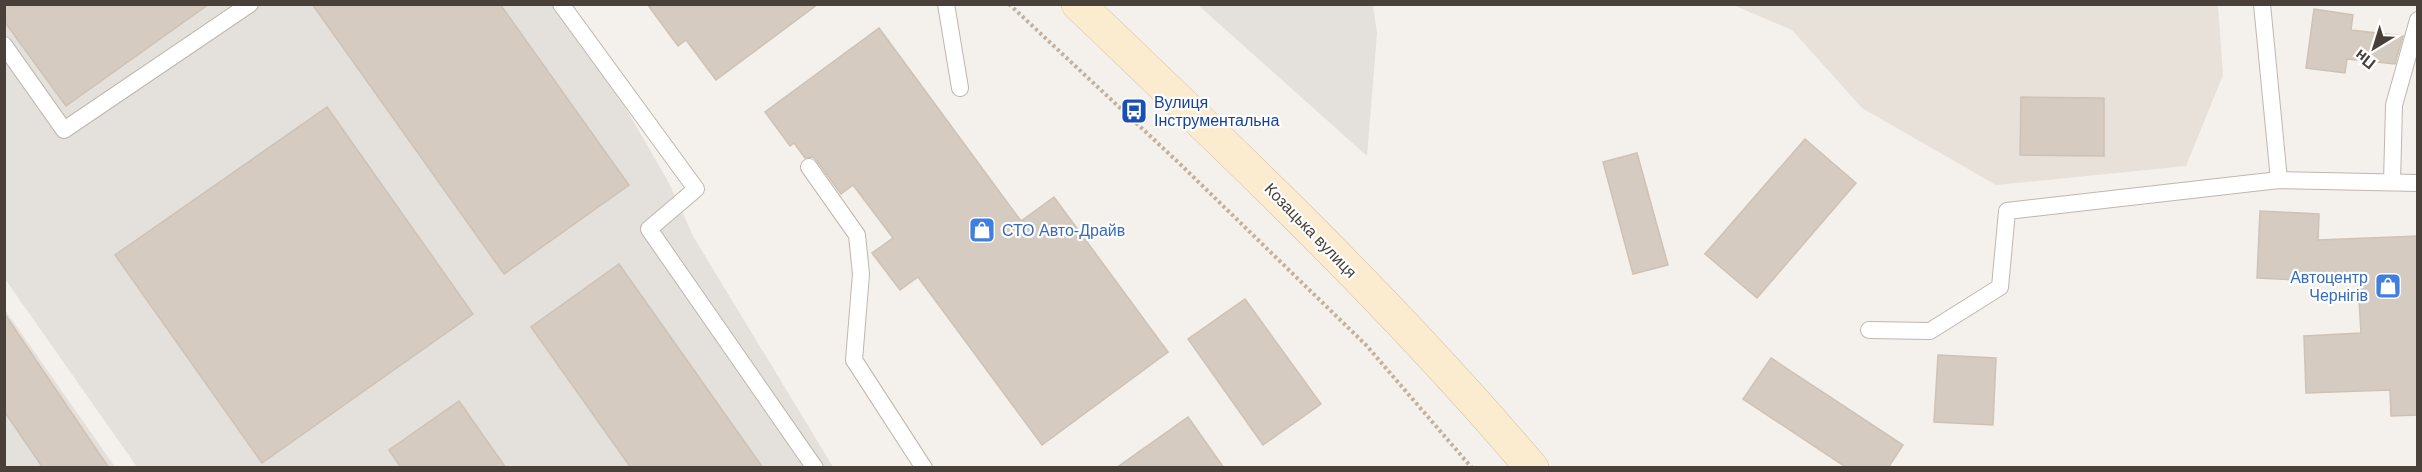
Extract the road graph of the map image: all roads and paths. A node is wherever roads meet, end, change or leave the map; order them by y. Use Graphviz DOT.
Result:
graph roads {
  1 [pos="250,4"];
  2 [pos="561,4"];
  3 [pos="946,4"];
  4 [pos="1009,4"];
  5 [pos="1078,4"];
  6 [pos="2262,4"];
  7 [pos="2418,20"];
  8 [pos="4,45"];
  9 [pos="960,88"];
  10 [pos="808,167"];
  11 [pos="2279,180"];
  12 [pos="2392,182"];
  13 [pos="2418,183"];
  14 [pos="1869,330"];
  15 [pos="815,468"];
  16 [pos="924,468"];
  17 [pos="1472,468"];
  18 [pos="1532,468"];
  1 -- 8 [label="lane"];
  2 -- 15 [label="lane"];
  3 -- 9 [label="lane"];
  4 -- 17 [label="path"];
  5 -- 18 [label="main road, Козацька вулиця"];
  6 -- 11 [label="lane"];
  7 -- 12 [label="lane"];
  10 -- 16 [label="lane"];
  11 -- 12 [label="lane"];
  11 -- 14 [label="lane"];
  12 -- 13 [label="lane"];
}
